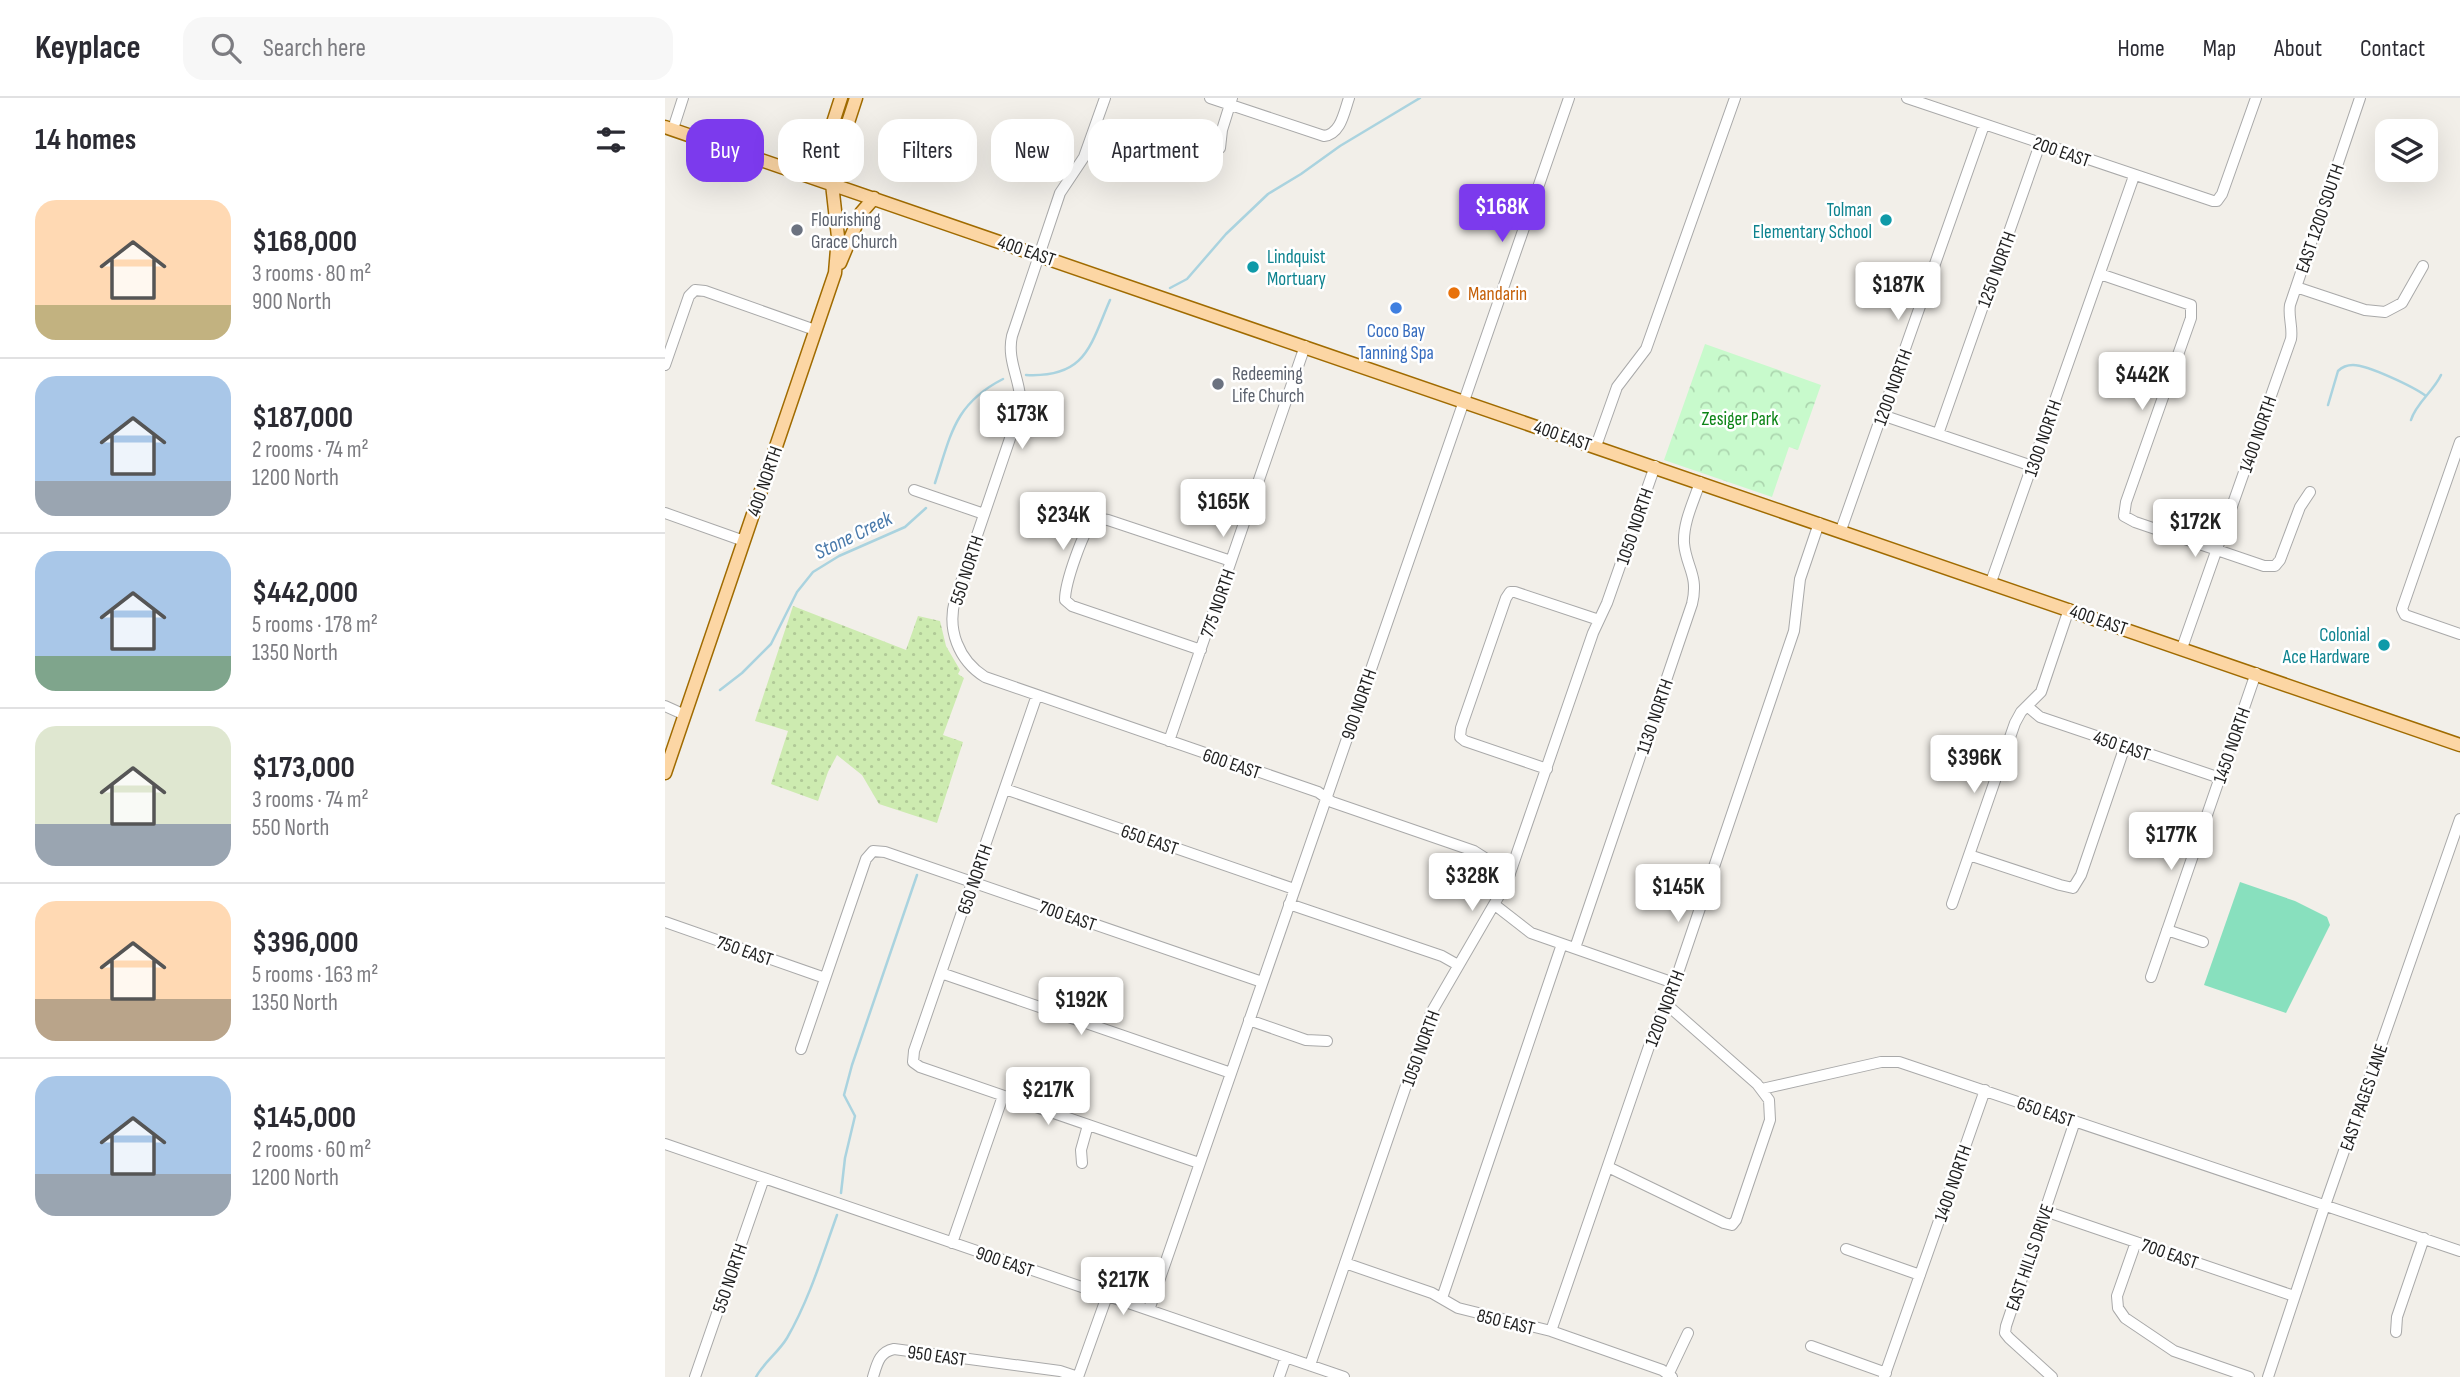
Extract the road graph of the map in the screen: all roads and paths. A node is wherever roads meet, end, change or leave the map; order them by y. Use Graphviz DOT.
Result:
graph roads {
  1 [pos="683,98"];
  2 [pos="841,98"];
  3 [pos="856,98"];
  4 [pos="1105,98"];
  5 [pos="1210,98"];
  6 [pos="1349,98"];
  7 [pos="1569,98"];
  8 [pos="1735,98"];
  9 [pos="1907,98"];
  10 [pos="2256,98"];
  11 [pos="2360,98"];
  12 [pos="1231,101"];
  13 [pos="834,119"];
  14 [pos="1984,125"];
  15 [pos="1223,127"];
  16 [pos="669,128"];
  17 [pos="2040,144"];
  18 [pos="778,165"];
  19 [pos="2134,176"];
  20 [pos="826,182"];
  21 [pos="832,184"];
  22 [pos="874,198"];
  23 [pos="1039,255"];
  24 [pos="2423,266"];
  25 [pos="835,272"];
  26 [pos="2100,274"];
  27 [pos="2296,287"];
  28 [pos="815,330"];
  29 [pos="2291,339"];
  30 [pos="1305,346"];
  31 [pos="665,365"];
  32 [pos="1463,400"];
  33 [pos="1882,415"];
  34 [pos="1937,434"];
  35 [pos="2460,445"];
  36 [pos="1596,446"];
  37 [pos="1655,466"];
  38 [pos="2032,466"];
  39 [pos="1700,482"];
  40 [pos="914,490"];
  41 [pos="2310,492"];
  42 [pos="665,513"];
  43 [pos="984,514"];
  44 [pos="1819,523"];
  45 [pos="1841,530"];
  46 [pos="744,541"];
  47 [pos="2217,550"];
  48 [pos="1231,561"];
  49 [pos="1991,582"];
  50 [pos="2069,609"];
  51 [pos="1599,620"];
  52 [pos="2460,635"];
  53 [pos="959,648"];
  54 [pos="2182,648"];
  55 [pos="1201,650"];
  56 [pos="2256,673"];
  57 [pos="1037,695"];
  58 [pos="665,706"];
  59 [pos="2028,706"];
  60 [pos="685,715"];
  61 [pos="1169,741"];
  62 [pos="2460,745"];
  63 [pos="2125,746"];
  64 [pos="1547,769"];
  65 [pos="665,774"];
  66 [pos="2220,778"];
  67 [pos="1005,789"];
  68 [pos="1326,798"];
  69 [pos="2460,819"];
  70 [pos="1969,855"];
  71 [pos="1510,874"];
  72 [pos="973,882"];
  73 [pos="1294,889"];
  74 [pos="1289,904"];
  75 [pos="1495,905"];
  76 [pos="1952,905"];
  77 [pos="665,922"];
  78 [pos="2167,930"];
  79 [pos="2203,942"];
  80 [pos="1562,944"];
  81 [pos="1575,948"];
  82 [pos="1458,965"];
  83 [pos="941,973"];
  84 [pos="2151,976"];
  85 [pos="825,978"];
  86 [pos="1262,982"];
  87 [pos="1674,982"];
  88 [pos="1665,1003"];
  89 [pos="1249,1020"];
  90 [pos="1327,1041"];
  91 [pos="800,1049"];
  92 [pos="1231,1073"];
  93 [pos="1762,1089"];
  94 [pos="1985,1090"];
  95 [pos="1003,1096"];
  96 [pos="2075,1121"];
  97 [pos="1088,1125"];
  98 [pos="665,1144"];
  99 [pos="1082,1163"];
  100 [pos="1199,1163"];
  101 [pos="1608,1167"];
  102 [pos="764,1178"];
  103 [pos="2325,1205"];
  104 [pos="2045,1211"];
  105 [pos="2424,1238"];
  106 [pos="2136,1242"];
  107 [pos="952,1243"];
  108 [pos="1846,1249"];
  109 [pos="2460,1251"];
  110 [pos="1345,1263"];
  111 [pos="1920,1275"];
  112 [pos="1107,1296"];
  113 [pos="2294,1296"];
  114 [pos="1442,1298"];
  115 [pos="1149,1310"];
  116 [pos="1551,1331"];
  117 [pos="2396,1332"];
  118 [pos="1688,1333"];
  119 [pos="1811,1346"];
  120 [pos="1286,1357"];
  121 [pos="1310,1365"];
  122 [pos="1671,1375"];
  123 [pos="1885,1375"];
  124 [pos="695,1377"];
  125 [pos="873,1377"];
  126 [pos="1078,1377"];
  127 [pos="1279,1377"];
  128 [pos="1344,1377"];
  129 [pos="2052,1377"];
  130 [pos="2249,1377"];
  131 [pos="2268,1377"];
  1 -- 16 [label="street"];
  2 -- 13 [label="main road, 400 NORTH"];
  3 -- 21 [label="main road, 400 NORTH"];
  4 -- 23 [label="street, 550 NORTH"];
  5 -- 12 [label="street"];
  6 -- 12 [label="street"];
  7 -- 32 [label="street, 900 NORTH"];
  8 -- 36 [label="street"];
  9 -- 14 [label="street, 200 EAST"];
  10 -- 19 [label="street, 200 EAST"];
  11 -- 27 [label="street, EAST 1200 SOUTH"];
  12 -- 15 [label="street"];
  14 -- 17 [label="street, 200 EAST"];
  14 -- 33 [label="street, 1200 NORTH"];
  16 -- 18 [label="main road, 400 EAST"];
  17 -- 19 [label="street, 200 EAST"];
  17 -- 34 [label="street, 1250 NORTH"];
  19 -- 26 [label="street, 1300 NORTH"];
  20 -- 21 [label="main road, 400 EAST"];
  21 -- 22 [label="main road, 400 EAST"];
  21 -- 25 [label="main road, 400 NORTH"];
  22 -- 23 [label="main road, 400 EAST"];
  22 -- 25 [label="main road"];
  23 -- 30 [label="main road, 400 EAST"];
  23 -- 43 [label="street, 550 NORTH"];
  24 -- 27 [label="street"];
  25 -- 28 [label="main road, 400 NORTH"];
  26 -- 38 [label="street, 1300 NORTH"];
  26 -- 47 [label="street"];
  27 -- 29 [label="street, EAST 1200 SOUTH"];
  28 -- 31 [label="street"];
  28 -- 46 [label="main road, 400 NORTH"];
  29 -- 47 [label="street, 1400 NORTH"];
  30 -- 32 [label="main road, 400 EAST"];
  30 -- 48 [label="street, 775 NORTH"];
  32 -- 36 [label="main road, 400 EAST"];
  32 -- 68 [label="street, 900 NORTH"];
  33 -- 34 [label="street"];
  33 -- 45 [label="street, 1200 NORTH"];
  34 -- 38 [label="street"];
  35 -- 52 [label="street"];
  36 -- 37 [label="main road, 400 EAST"];
  37 -- 39 [label="main road, 400 EAST"];
  37 -- 51 [label="street, 1050 NORTH"];
  38 -- 49 [label="street, 1300 NORTH"];
  39 -- 44 [label="main road, 400 EAST"];
  39 -- 81 [label="street, 1130 NORTH"];
  40 -- 43 [label="street"];
  41 -- 47 [label="street"];
  42 -- 46 [label="street"];
  43 -- 53 [label="street, 550 NORTH"];
  44 -- 45 [label="main road, 400 EAST"];
  44 -- 87 [label="street, 1200 NORTH"];
  45 -- 49 [label="main road, 400 EAST"];
  46 -- 60 [label="main road, 400 NORTH"];
  47 -- 54 [label="street, 1400 NORTH"];
  48 -- 55 [label="street, 775 NORTH"];
  48 -- 55 [label="street"];
  49 -- 50 [label="main road, 400 EAST"];
  50 -- 54 [label="main road, 400 EAST"];
  50 -- 59 [label="street"];
  51 -- 64 [label="street, 1050 NORTH"];
  51 -- 64 [label="street"];
  53 -- 57 [label="street, 600 EAST"];
  54 -- 56 [label="main road, 400 EAST"];
  55 -- 61 [label="street, 775 NORTH"];
  56 -- 62 [label="main road, 400 EAST"];
  56 -- 66 [label="street, 1450 NORTH"];
  57 -- 61 [label="street, 600 EAST"];
  57 -- 67 [label="street, 650 NORTH"];
  58 -- 60 [label="street"];
  59 -- 63 [label="street, 450 EAST"];
  59 -- 70 [label="street"];
  60 -- 65 [label="main road, 400 NORTH"];
  61 -- 68 [label="street, 600 EAST"];
  63 -- 66 [label="street, 450 EAST"];
  63 -- 70 [label="street"];
  64 -- 71 [label="street, 1050 NORTH"];
  66 -- 78 [label="street, 1450 NORTH"];
  67 -- 72 [label="street, 650 NORTH"];
  67 -- 73 [label="street, 650 EAST"];
  68 -- 71 [label="street, 600 EAST"];
  68 -- 73 [label="street, 900 NORTH"];
  69 -- 103 [label="street, EAST PAGES LANE"];
  70 -- 76 [label="street"];
  71 -- 75 [label="street, 1050 NORTH"];
  72 -- 83 [label="street, 650 NORTH"];
  72 -- 85 [label="street, 700 EAST"];
  72 -- 86 [label="street, 700 EAST"];
  73 -- 74 [label="street, 900 NORTH"];
  74 -- 82 [label="street"];
  74 -- 86 [label="street, 900 NORTH"];
  75 -- 80 [label="street"];
  75 -- 82 [label="street, 1050 NORTH"];
  77 -- 85 [label="street, 750 EAST"];
  78 -- 79 [label="street"];
  78 -- 84 [label="street, 1450 NORTH"];
  80 -- 81 [label="street"];
  80 -- 114 [label="street"];
  81 -- 87 [label="street"];
  82 -- 110 [label="street, 1050 NORTH"];
  83 -- 92 [label="street"];
  83 -- 95 [label="street, 650 NORTH"];
  85 -- 91 [label="street"];
  86 -- 89 [label="street, 900 NORTH"];
  87 -- 88 [label="street, 1200 NORTH"];
  88 -- 93 [label="street"];
  88 -- 101 [label="street, 1200 NORTH"];
  89 -- 90 [label="street"];
  89 -- 92 [label="street, 900 NORTH"];
  92 -- 100 [label="street, 900 NORTH"];
  93 -- 94 [label="street, 650 EAST"];
  93 -- 101 [label="street"];
  94 -- 96 [label="street, 650 EAST"];
  94 -- 111 [label="street, 1400 NORTH"];
  95 -- 97 [label="street"];
  95 -- 107 [label="street"];
  96 -- 103 [label="street, 650 EAST"];
  96 -- 104 [label="street, EAST HILLS DRIVE"];
  97 -- 99 [label="street"];
  97 -- 100 [label="street"];
  98 -- 102 [label="street, 900 EAST"];
  100 -- 115 [label="street, 900 NORTH"];
  101 -- 116 [label="street, 1200 NORTH"];
  102 -- 107 [label="street, 900 EAST"];
  102 -- 124 [label="street, 550 NORTH"];
  103 -- 105 [label="street, 650 EAST"];
  103 -- 113 [label="street, EAST PAGES LANE"];
  104 -- 106 [label="street, 700 EAST"];
  104 -- 129 [label="street, EAST HILLS DRIVE"];
  105 -- 109 [label="street, 650 EAST"];
  105 -- 117 [label="street"];
  106 -- 113 [label="street, 700 EAST"];
  106 -- 130 [label="street"];
  107 -- 112 [label="street, 900 EAST"];
  108 -- 111 [label="street"];
  110 -- 114 [label="street, 850 EAST"];
  110 -- 121 [label="street, 1050 NORTH"];
  111 -- 123 [label="street, 1400 NORTH"];
  112 -- 115 [label="street, 900 EAST"];
  112 -- 126 [label="street"];
  113 -- 131 [label="street, EAST PAGES LANE"];
  114 -- 116 [label="street, 850 EAST"];
  115 -- 120 [label="street, 900 EAST"];
  116 -- 122 [label="street, 850 EAST"];
  118 -- 122 [label="street, 850 EAST"];
  119 -- 123 [label="street"];
  120 -- 121 [label="street, 900 EAST"];
  120 -- 127 [label="street"];
  121 -- 128 [label="street, 900 EAST"];
  125 -- 126 [label="street, 950 EAST"];
}
